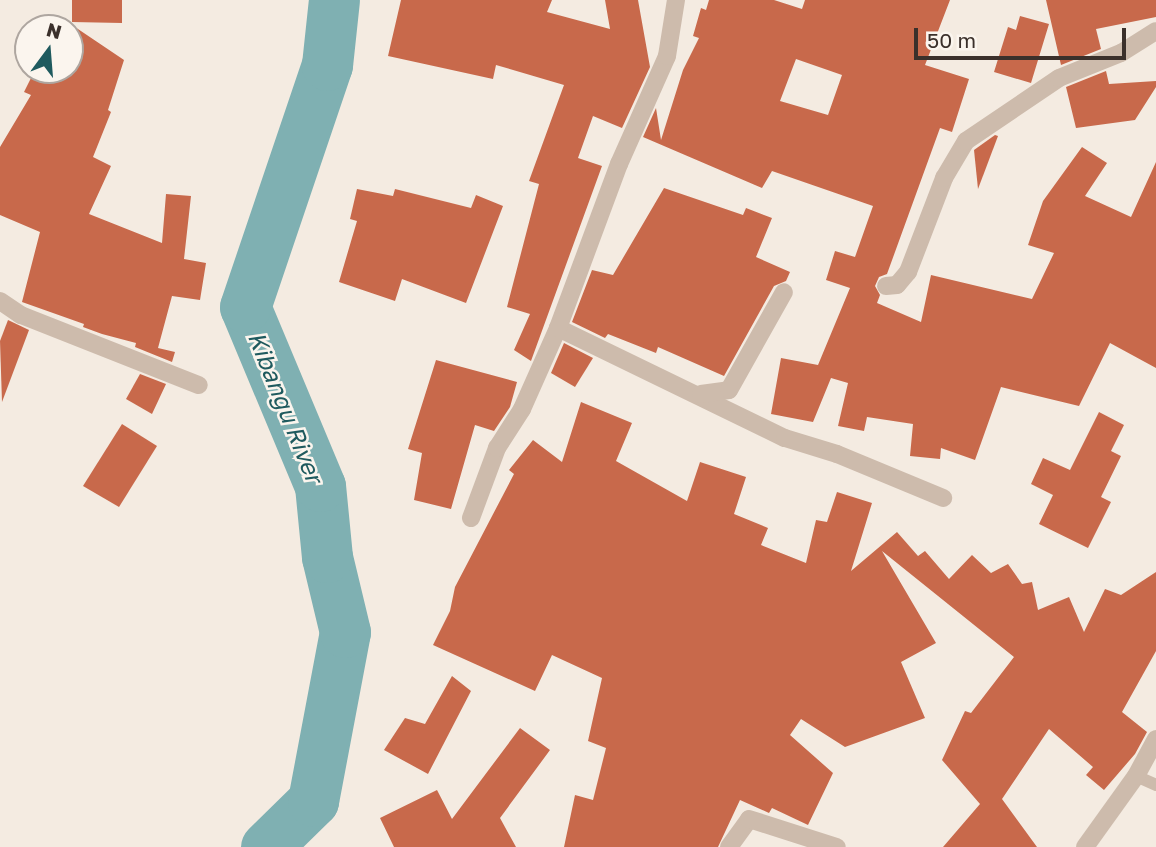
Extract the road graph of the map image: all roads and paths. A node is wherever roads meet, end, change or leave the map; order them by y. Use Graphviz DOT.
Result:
graph roads {
  1 [pos="676,0"];
  2 [pos="1156,31"];
  3 [pos="886,286"];
  4 [pos="784,292"];
  5 [pos="0,301"];
  6 [pos="558,328"];
  7 [pos="199,385"];
  8 [pos="701,394"];
  9 [pos="943,498"];
  10 [pos="471,518"];
  11 [pos="1156,739"];
  12 [pos="1136,776"];
  13 [pos="1156,785"];
  14 [pos="729,847"];
  15 [pos="837,847"];
  16 [pos="1085,847"];
  1 -- 6 [label="street"];
  2 -- 3 [label="street"];
  4 -- 8 [label="street"];
  5 -- 7 [label="street"];
  6 -- 8 [label="street"];
  6 -- 10 [label="street"];
  8 -- 9 [label="street"];
  11 -- 12 [label="street"];
  12 -- 13 [label="lane"];
  12 -- 16 [label="street"];
  14 -- 15 [label="street"];
}
